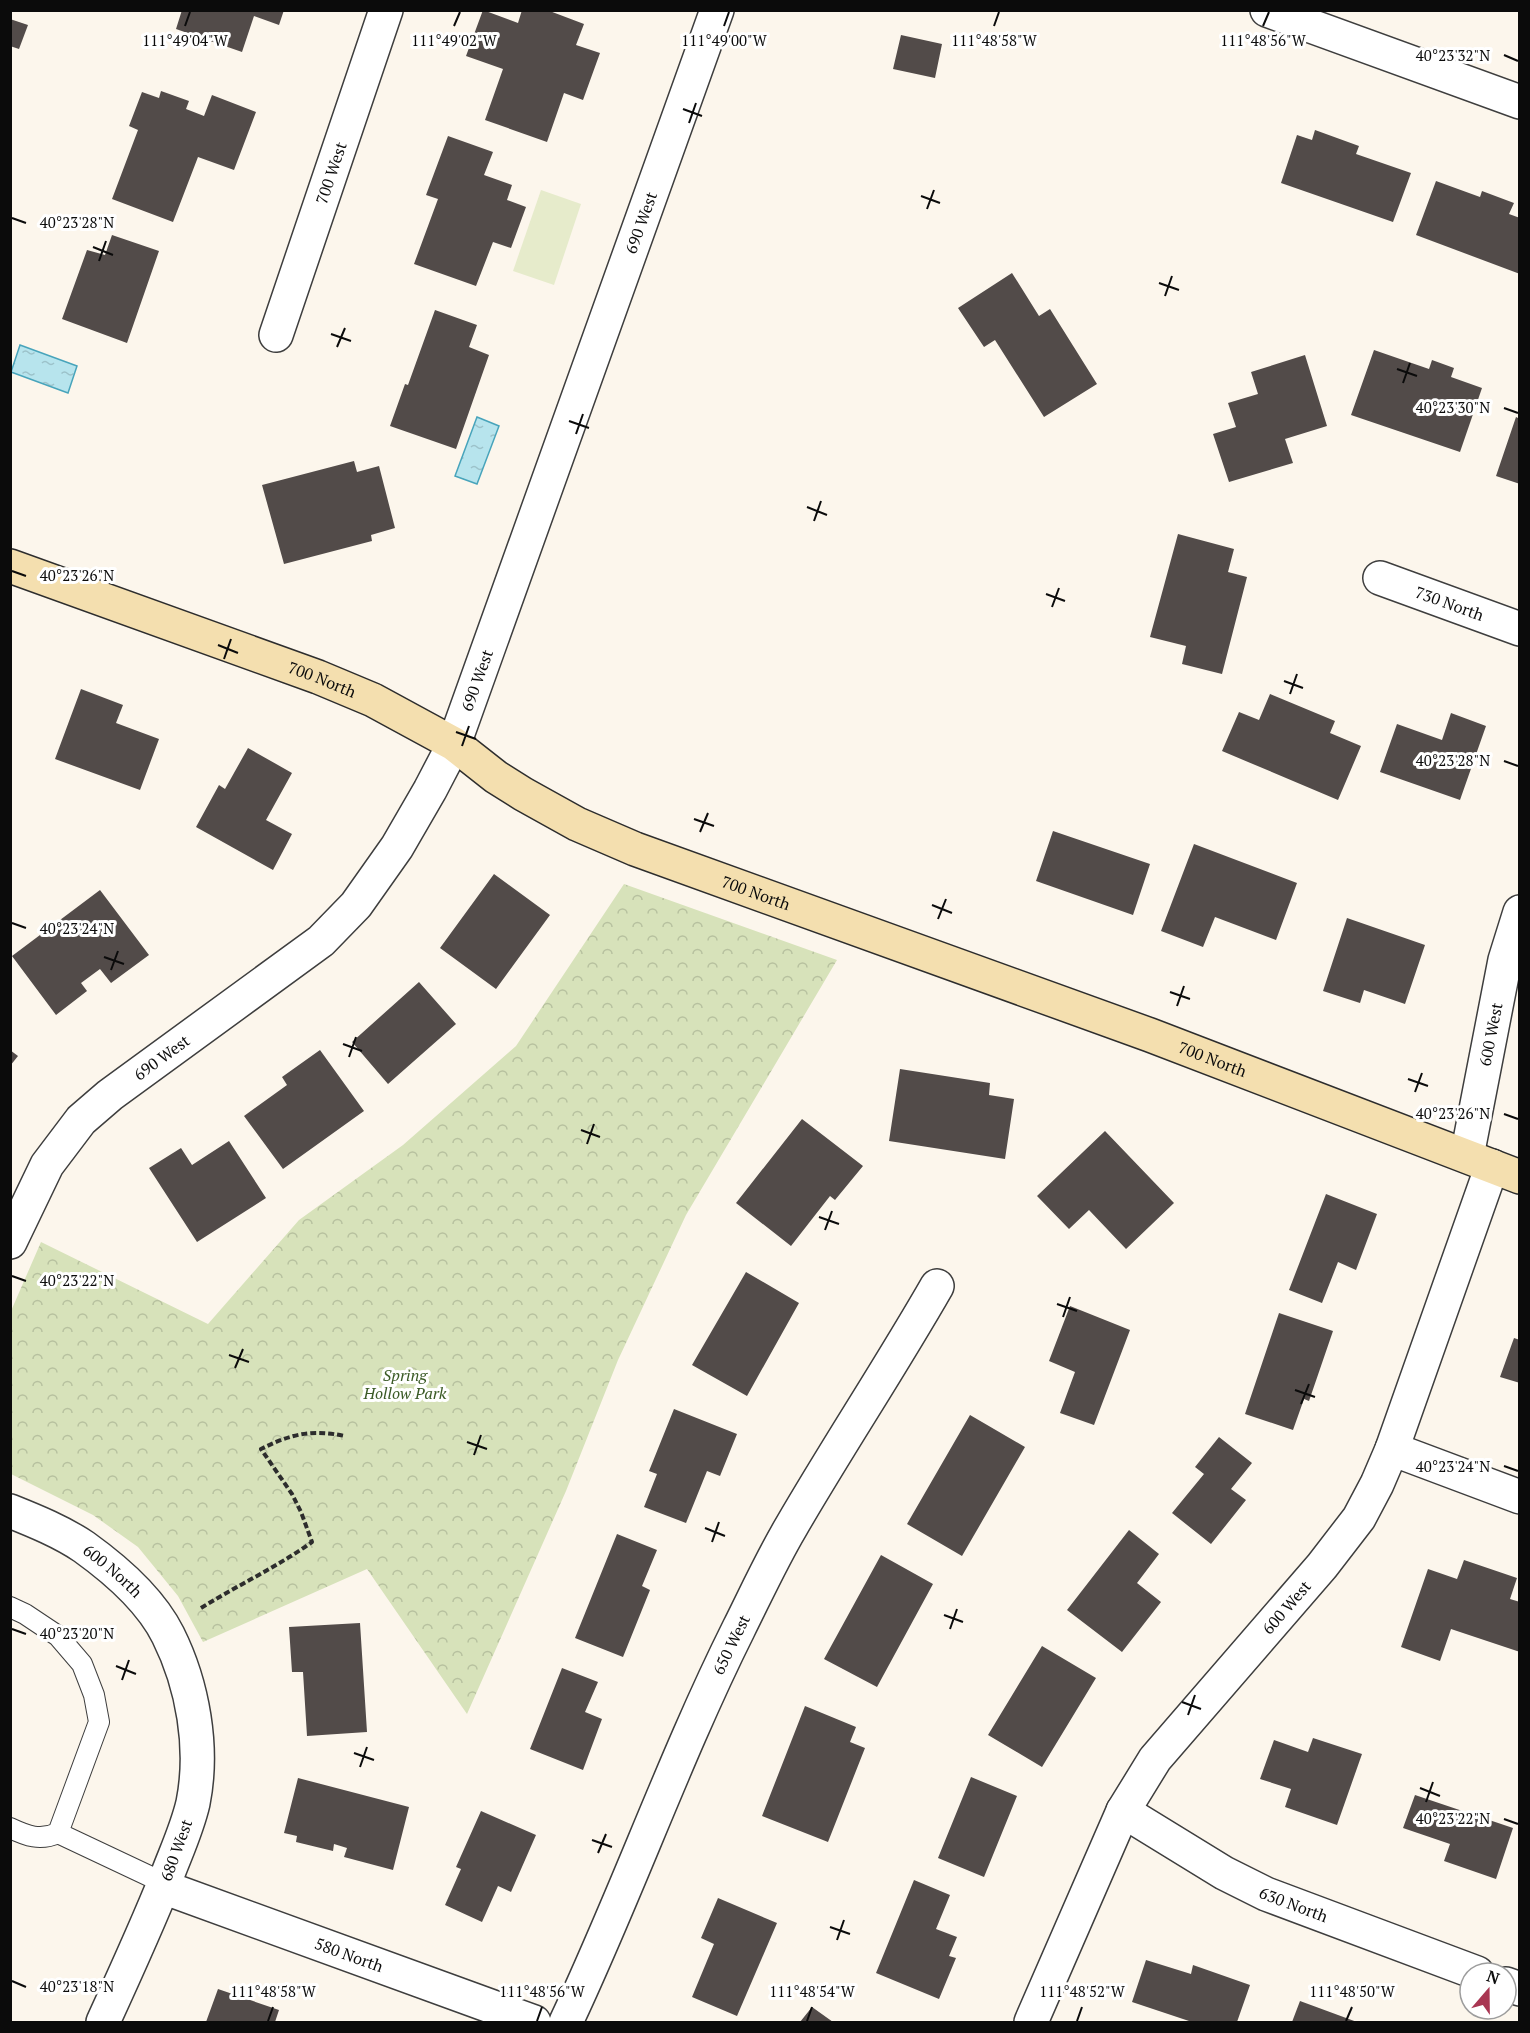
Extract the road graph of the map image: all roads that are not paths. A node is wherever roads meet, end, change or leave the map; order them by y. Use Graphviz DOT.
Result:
graph roads {
  1 [pos="386,10"];
  2 [pos="717,10"];
  3 [pos="1267,10"];
  4 [pos="1520,102"];
  5 [pos="276,335"];
  6 [pos="10,566"];
  7 [pos="1380,578"];
  8 [pos="1520,629"];
  9 [pos="454,744"];
  10 [pos="1520,912"];
  11 [pos="1493,1167"];
  12 [pos="10,1242"];
  13 [pos="937,1286"];
  14 [pos="1392,1449"];
  15 [pos="1520,1497"];
  16 [pos="10,1510"];
  17 [pos="10,1607"];
  18 [pos="181,1667"];
  19 [pos="1123,1811"];
  20 [pos="10,1828"];
  21 [pos="58,1833"];
  22 [pos="163,1885"];
  23 [pos="1458,1966"];
  24 [pos="104,2022"];
  25 [pos="534,2022"];
  26 [pos="566,2022"];
  27 [pos="1031,2022"];
  1 -- 5 [label="street, 700 West"];
  2 -- 9 [label="street, 690 West"];
  3 -- 4 [label="street"];
  6 -- 9 [label="street, 700 North"];
  7 -- 8 [label="street, 730 North"];
  9 -- 11 [label="street, 700 North"];
  9 -- 12 [label="street, 690 West"];
  10 -- 11 [label="street, 600 West"];
  11 -- 14 [label="street, 600 West"];
  13 -- 26 [label="street, 650 West"];
  14 -- 15 [label="street"];
  14 -- 19 [label="street, 600 West"];
  16 -- 18 [label="street, 600 North"];
  17 -- 21 [label="lane"];
  18 -- 22 [label="street, 680 West"];
  19 -- 23 [label="street, 630 North"];
  19 -- 27 [label="street, 600 West"];
  20 -- 21 [label="lane"];
  21 -- 22 [label="lane"];
  22 -- 24 [label="street, 680 West"];
  22 -- 25 [label="street, 580 North"];
}
